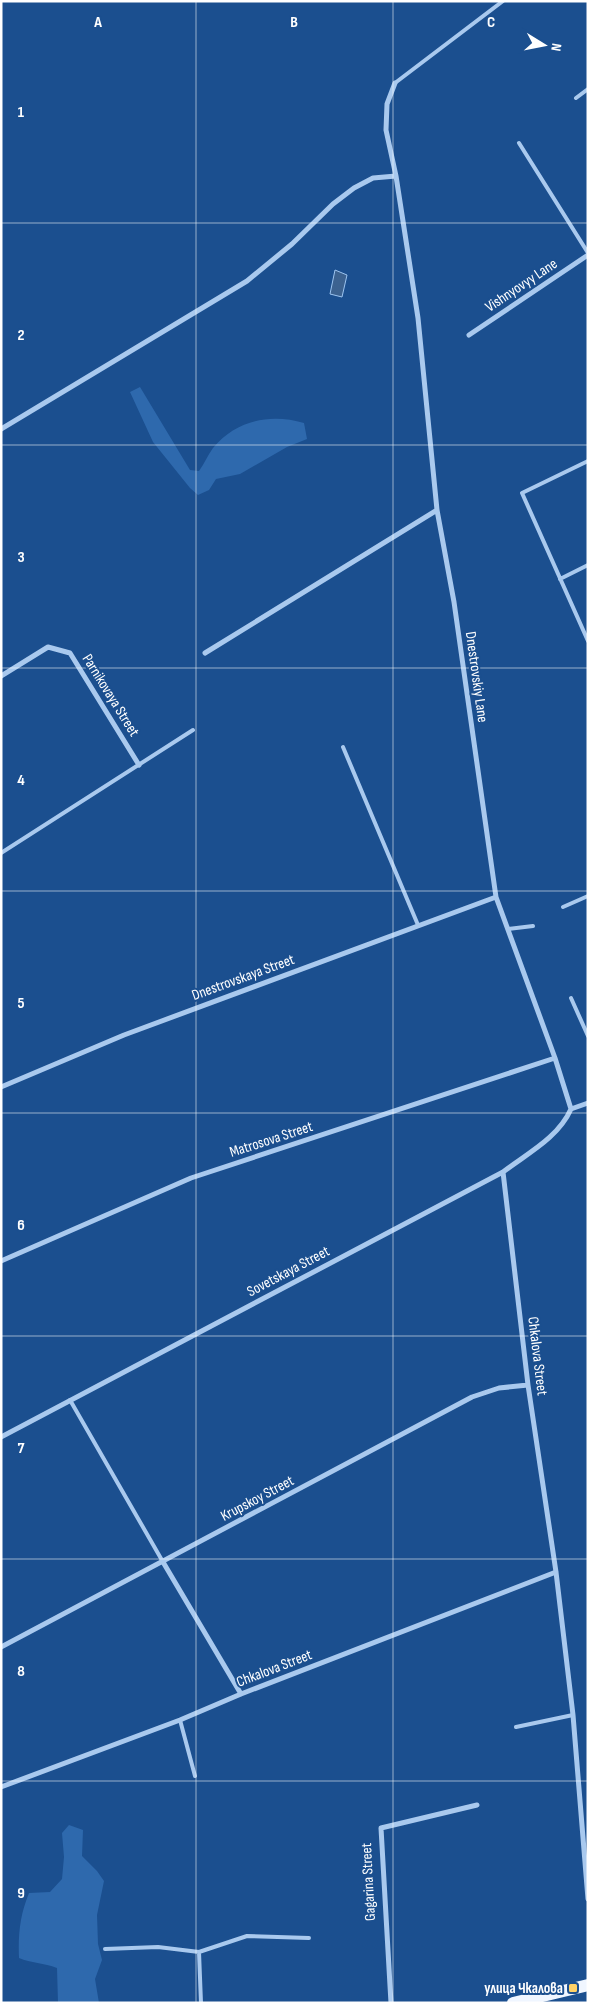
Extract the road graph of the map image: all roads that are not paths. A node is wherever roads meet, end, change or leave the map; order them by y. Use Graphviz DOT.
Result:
graph roads {
  1 [pos="503,1"];
  2 [pos="395,83"];
  3 [pos="588,89"];
  4 [pos="576,98"];
  5 [pos="519,143"];
  6 [pos="396,176"];
  7 [pos="588,254"];
  8 [pos="469,336"];
  9 [pos="1,429"];
  10 [pos="588,461"];
  11 [pos="437,510"];
  12 [pos="588,565"];
  13 [pos="560,578"];
  14 [pos="588,641"];
  15 [pos="205,653"];
  16 [pos="1,676"];
  17 [pos="193,730"];
  18 [pos="343,747"];
  19 [pos="139,765"];
  20 [pos="1,853"];
  21 [pos="496,896"];
  22 [pos="588,896"];
  23 [pos="563,907"];
  24 [pos="418,926"];
  25 [pos="533,926"];
  26 [pos="508,929"];
  27 [pos="572,998"];
  28 [pos="588,1036"];
  29 [pos="555,1058"];
  30 [pos="1,1087"];
  31 [pos="588,1103"];
  32 [pos="571,1109"];
  33 [pos="503,1172"];
  34 [pos="1,1262"];
  35 [pos="528,1384"];
  36 [pos="70,1400"];
  37 [pos="1,1437"];
  38 [pos="163,1562"];
  39 [pos="556,1572"];
  40 [pos="1,1646"];
  41 [pos="240,1694"];
  42 [pos="573,1715"];
  43 [pos="180,1720"];
  44 [pos="516,1727"];
  45 [pos="195,1776"];
  46 [pos="1,1786"];
  47 [pos="477,1805"];
  48 [pos="588,1900"];
  49 [pos="309,1938"];
  50 [pos="105,1949"];
  51 [pos="199,1952"];
  52 [pos="588,1985"];
  53 [pos="201,2003"];
  54 [pos="391,2003"];
  55 [pos="513,2003"];
  1 -- 2 [label="lane"];
  2 -- 6 [label="street"];
  3 -- 4 [label="lane"];
  5 -- 7 [label="lane"];
  6 -- 9 [label="street"];
  6 -- 11 [label="street, Dnestrovskiy Lane"];
  7 -- 8 [label="street, Vishnyovyy Lane"];
  10 -- 13 [label="lane"];
  11 -- 15 [label="street"];
  11 -- 21 [label="street, Dnestrovskiy Lane"];
  12 -- 13 [label="lane"];
  13 -- 14 [label="lane"];
  16 -- 19 [label="street, Parnikovaya Street"];
  17 -- 19 [label="lane"];
  18 -- 24 [label="lane"];
  19 -- 20 [label="lane"];
  21 -- 24 [label="street, Dnestrovskaya Street"];
  21 -- 26 [label="street, Dnestrovskiy Lane"];
  22 -- 23 [label="lane"];
  24 -- 30 [label="street, Dnestrovskaya Street"];
  25 -- 26 [label="lane"];
  26 -- 29 [label="street, Dnestrovskiy Lane"];
  27 -- 28 [label="lane"];
  29 -- 32 [label="street, Dnestrovskiy Lane"];
  29 -- 34 [label="street, Matrosova Street"];
  31 -- 32 [label="street"];
  32 -- 33 [label="street, Sovetskaya Street"];
  33 -- 35 [label="street, Chkalova Street"];
  33 -- 36 [label="street, Sovetskaya Street"];
  35 -- 38 [label="street, Krupskoy Street"];
  35 -- 39 [label="street, Chkalova Street"];
  36 -- 37 [label="street, Sovetskaya Street"];
  36 -- 38 [label="lane"];
  38 -- 40 [label="street, Krupskoy Street"];
  38 -- 41 [label="street"];
  39 -- 41 [label="street, Chkalova Street"];
  39 -- 42 [label="street, Chkalova Street"];
  41 -- 43 [label="street, Chkalova Street"];
  42 -- 44 [label="lane"];
  42 -- 48 [label="street, Chkalova Street"];
  43 -- 45 [label="lane"];
  43 -- 46 [label="street, Chkalova Street"];
  47 -- 54 [label="street, Gagarina Street"];
  49 -- 51 [label="lane"];
  50 -- 51 [label="lane"];
  51 -- 53 [label="lane"];
  52 -- 55 [label="main road"];
}
